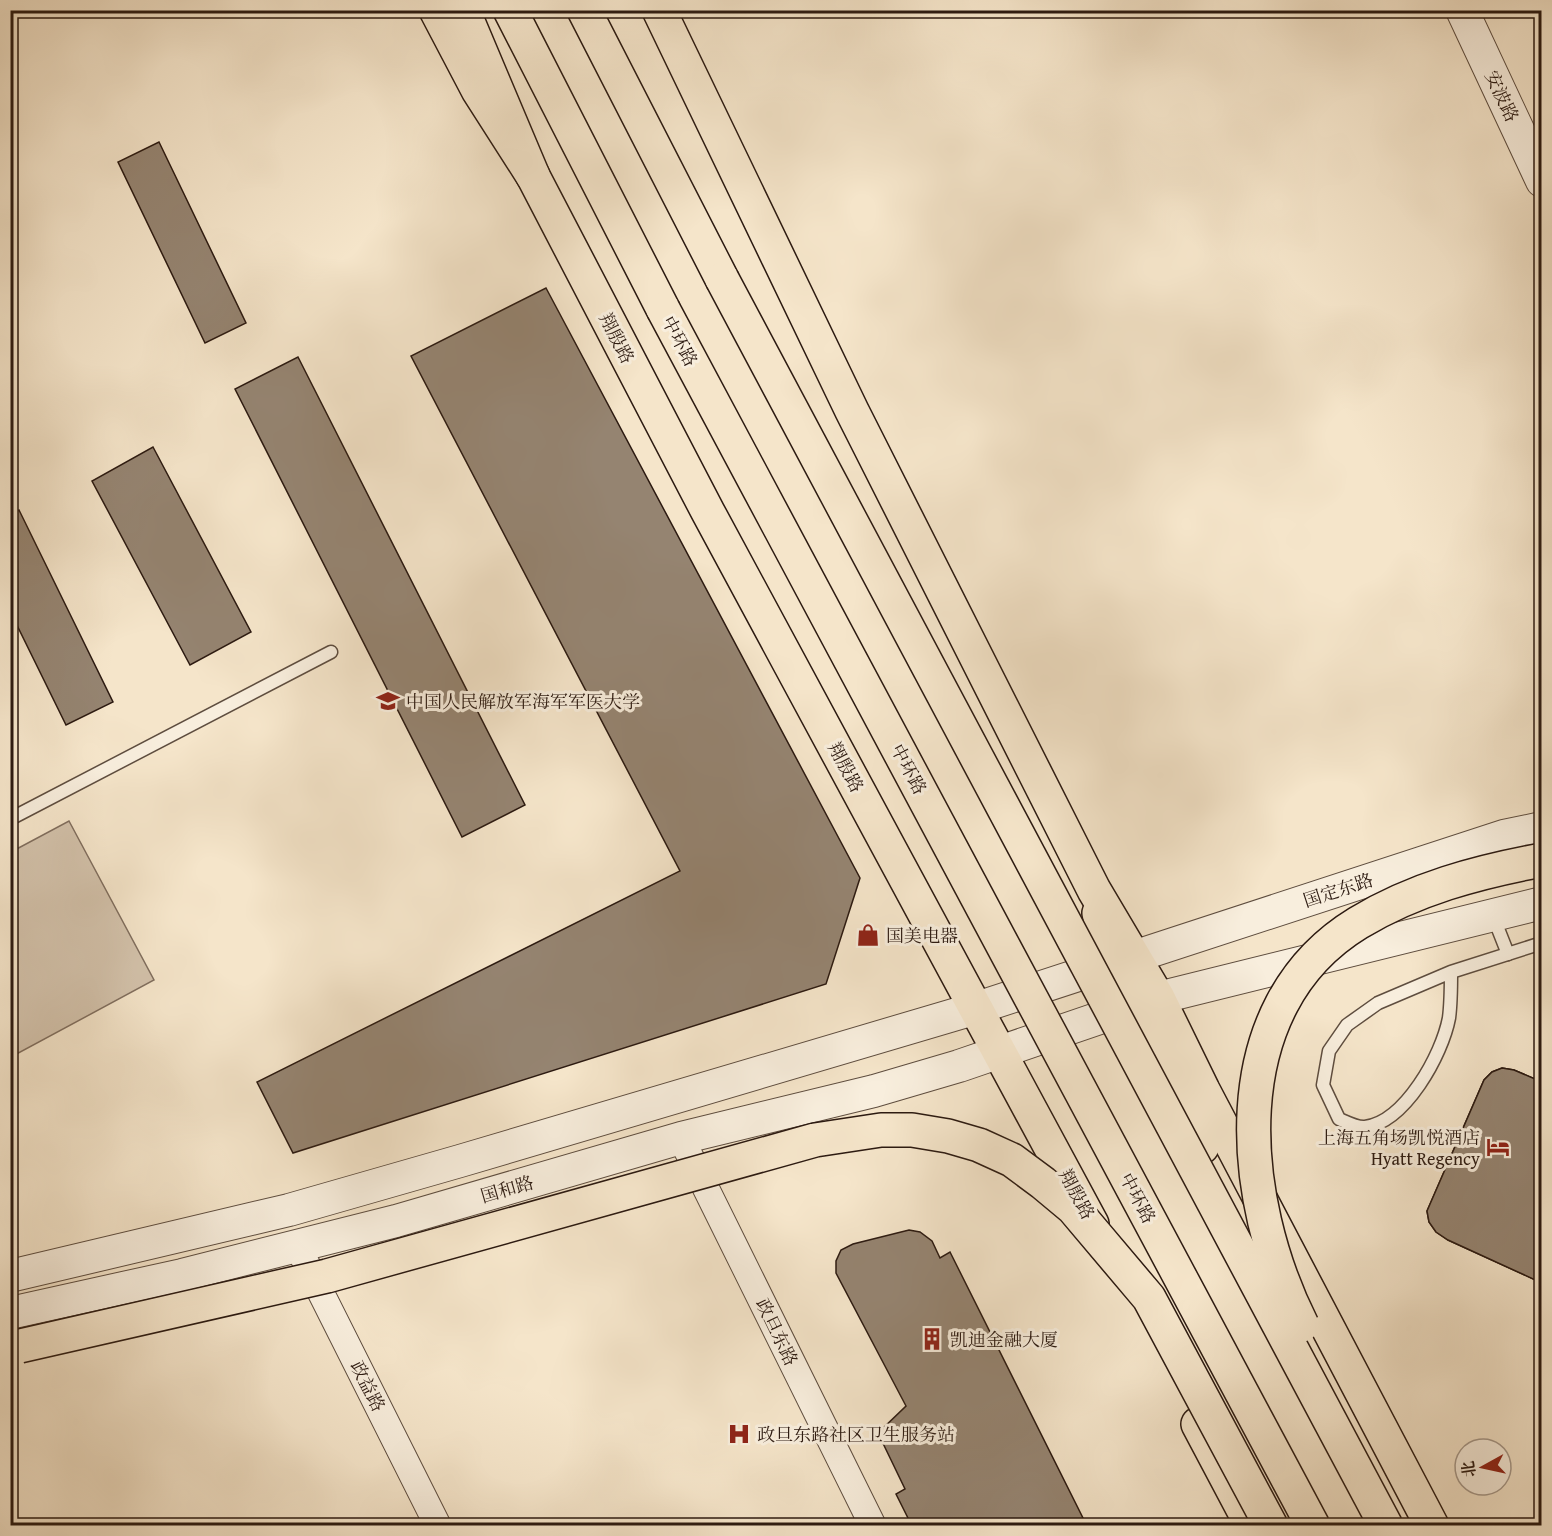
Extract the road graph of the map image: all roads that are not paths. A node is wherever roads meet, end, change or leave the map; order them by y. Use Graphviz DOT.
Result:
graph roads {
  1 [pos="436,10"];
  2 [pos="463,10"];
  3 [pos="510,10"];
  4 [pos="584,10"];
  5 [pos="659,10"];
  6 [pos="1462,10"];
  7 [pos="533,176"];
  8 [pos="1542,181"];
  9 [pos="331,652"];
  10 [pos="10,819"];
  11 [pos="1542,828"];
  12 [pos="1542,860"];
  13 [pos="1542,903"];
  14 [pos="1492,914"];
  15 [pos="1542,943"];
  16 [pos="1508,954"];
  17 [pos="1122,959"];
  18 [pos="1451,972"];
  19 [pos="1145,1003"];
  20 [pos="977,1008"];
  21 [pos="1001,1051"];
  22 [pos="681,1138"];
  23 [pos="298,1247"];
  24 [pos="10,1276"];
  25 [pos="10,1313"];
  26 [pos="15,1347"];
  27 [pos="10,1519"];
  28 [pos="14,1526"];
  29 [pos="438,1526"];
  30 [pos="873,1526"];
  31 [pos="1252,1526"];
  32 [pos="1271,1526"];
  33 [pos="1313,1526"];
  34 [pos="1386,1526"];
  35 [pos="1395,1526"];
  36 [pos="1407,1526"];
  37 [pos="1431,1526"];
  1 -- 7 [label="main road, 翔殷路"];
  2 -- 7 [label="main road"];
  3 -- 33 [label="main road, 中环路, bridge"];
  4 -- 34 [label="main road, bridge"];
  5 -- 17 [label="main road"];
  6 -- 8 [label="street, 安波路"];
  7 -- 20 [label="main road, 翔殷路"];
  9 -- 10 [label="lane"];
  11 -- 17 [label="street, 国定东路"];
  12 -- 36 [label="main road, bridge"];
  13 -- 14 [label="street, 国和路"];
  14 -- 16 [label="lane"];
  14 -- 19 [label="street, 国和路"];
  15 -- 16 [label="lane"];
  16 -- 18 [label="lane"];
  17 -- 19 [label="main road"];
  17 -- 20 [label="street, 国定东路"];
  18 -- 18 [label="lane"];
  19 -- 21 [label="street, 国和路"];
  19 -- 35 [label="main road"];
  19 -- 37 [label="main road"];
  20 -- 21 [label="main road, 翔殷路"];
  20 -- 24 [label="street"];
  21 -- 22 [label="street, 国和路"];
  21 -- 31 [label="main road, 翔殷路"];
  22 -- 23 [label="street, 国和路"];
  22 -- 30 [label="street, 政旦东路"];
  23 -- 25 [label="street, 国和路"];
  23 -- 29 [label="street, 政益路"];
  26 -- 32 [label="main road, bridge"];
  27 -- 28 [label="lane"];
}
